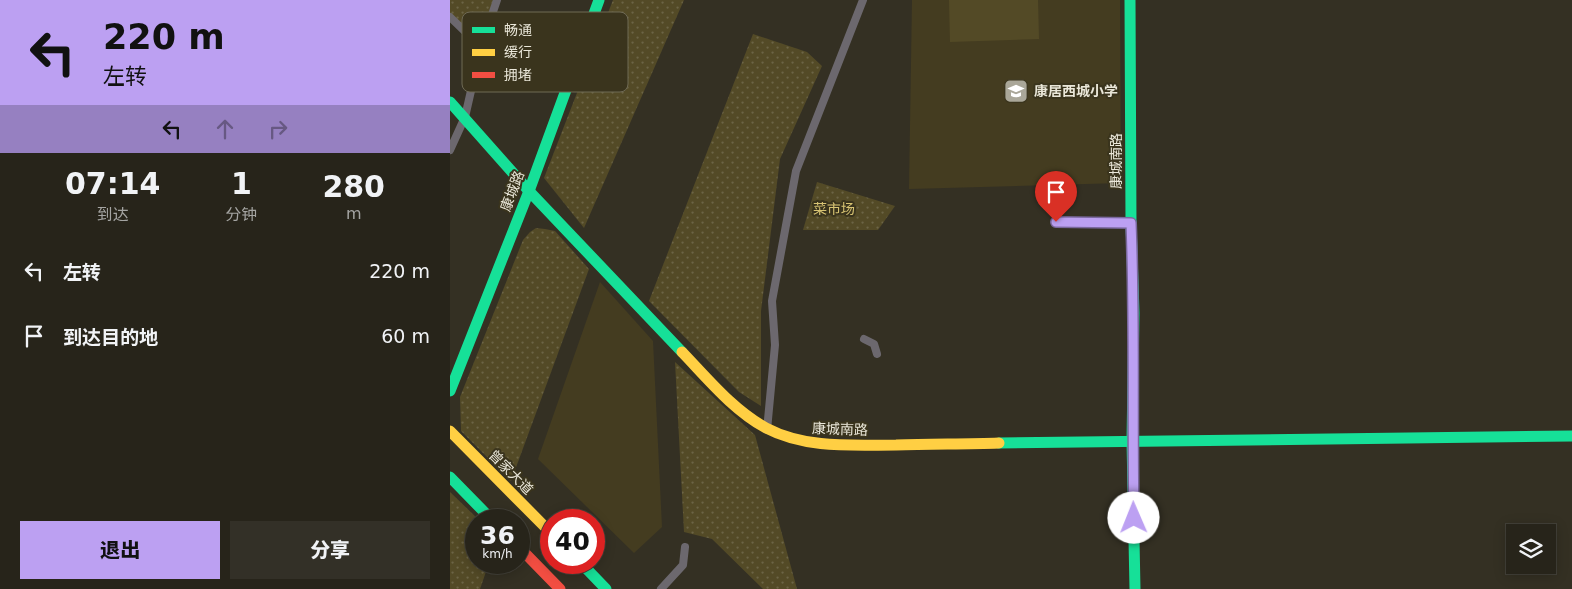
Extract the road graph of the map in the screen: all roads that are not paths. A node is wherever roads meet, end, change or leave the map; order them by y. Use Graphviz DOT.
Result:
graph roads {
  1 [pos="497,0"];
  2 [pos="600,0"];
  3 [pos="863,0"];
  4 [pos="1130,0"];
  5 [pos="493,12"];
  6 [pos="595,12"];
  7 [pos="450,17"];
  8 [pos="462,29"];
  9 [pos="471,92"];
  10 [pos="565,92"];
  11 [pos="450,102"];
  12 [pos="465,117"];
  13 [pos="450,150"];
  14 [pos="528,191"];
  15 [pos="1056,222"];
  16 [pos="1131,223"];
  17 [pos="864,339"];
  18 [pos="877,354"];
  19 [pos="450,391"];
  20 [pos="767,430"];
  21 [pos="450,431"];
  22 [pos="1572,436"];
  23 [pos="1132,441"];
  24 [pos="450,477"];
  25 [pos="481,509"];
  26 [pos="540,523"];
  27 [pos="685,547"];
  28 [pos="530,558"];
  29 [pos="592,574"];
  30 [pos="560,589"];
  31 [pos="606,589"];
  32 [pos="661,589"];
  33 [pos="1135,589"];
  1 -- 5 [label="street"];
  2 -- 6 [label="main road, 康城路"];
  3 -- 20 [label="street"];
  4 -- 16 [label="main road, 康城南路"];
  7 -- 8 [label="street"];
  9 -- 12 [label="street"];
  10 -- 14 [label="main road, 康城路"];
  11 -- 12 [label="main road, 康城南路"];
  12 -- 13 [label="street"];
  12 -- 14 [label="main road, 康城南路"];
  14 -- 19 [label="main road, 康城路"];
  14 -- 20 [label="main road, 康城南路"];
  15 -- 16 [label="lane"];
  16 -- 23 [label="main road, 康城南路"];
  17 -- 18 [label="street"];
  20 -- 23 [label="main road, 康城南路"];
  21 -- 26 [label="main road, 曾家大道"];
  22 -- 23 [label="main road"];
  23 -- 33 [label="main road, 康城南路"];
  24 -- 25 [label="main road"];
  27 -- 32 [label="street"];
  28 -- 30 [label="main road"];
  29 -- 31 [label="main road"];
}
